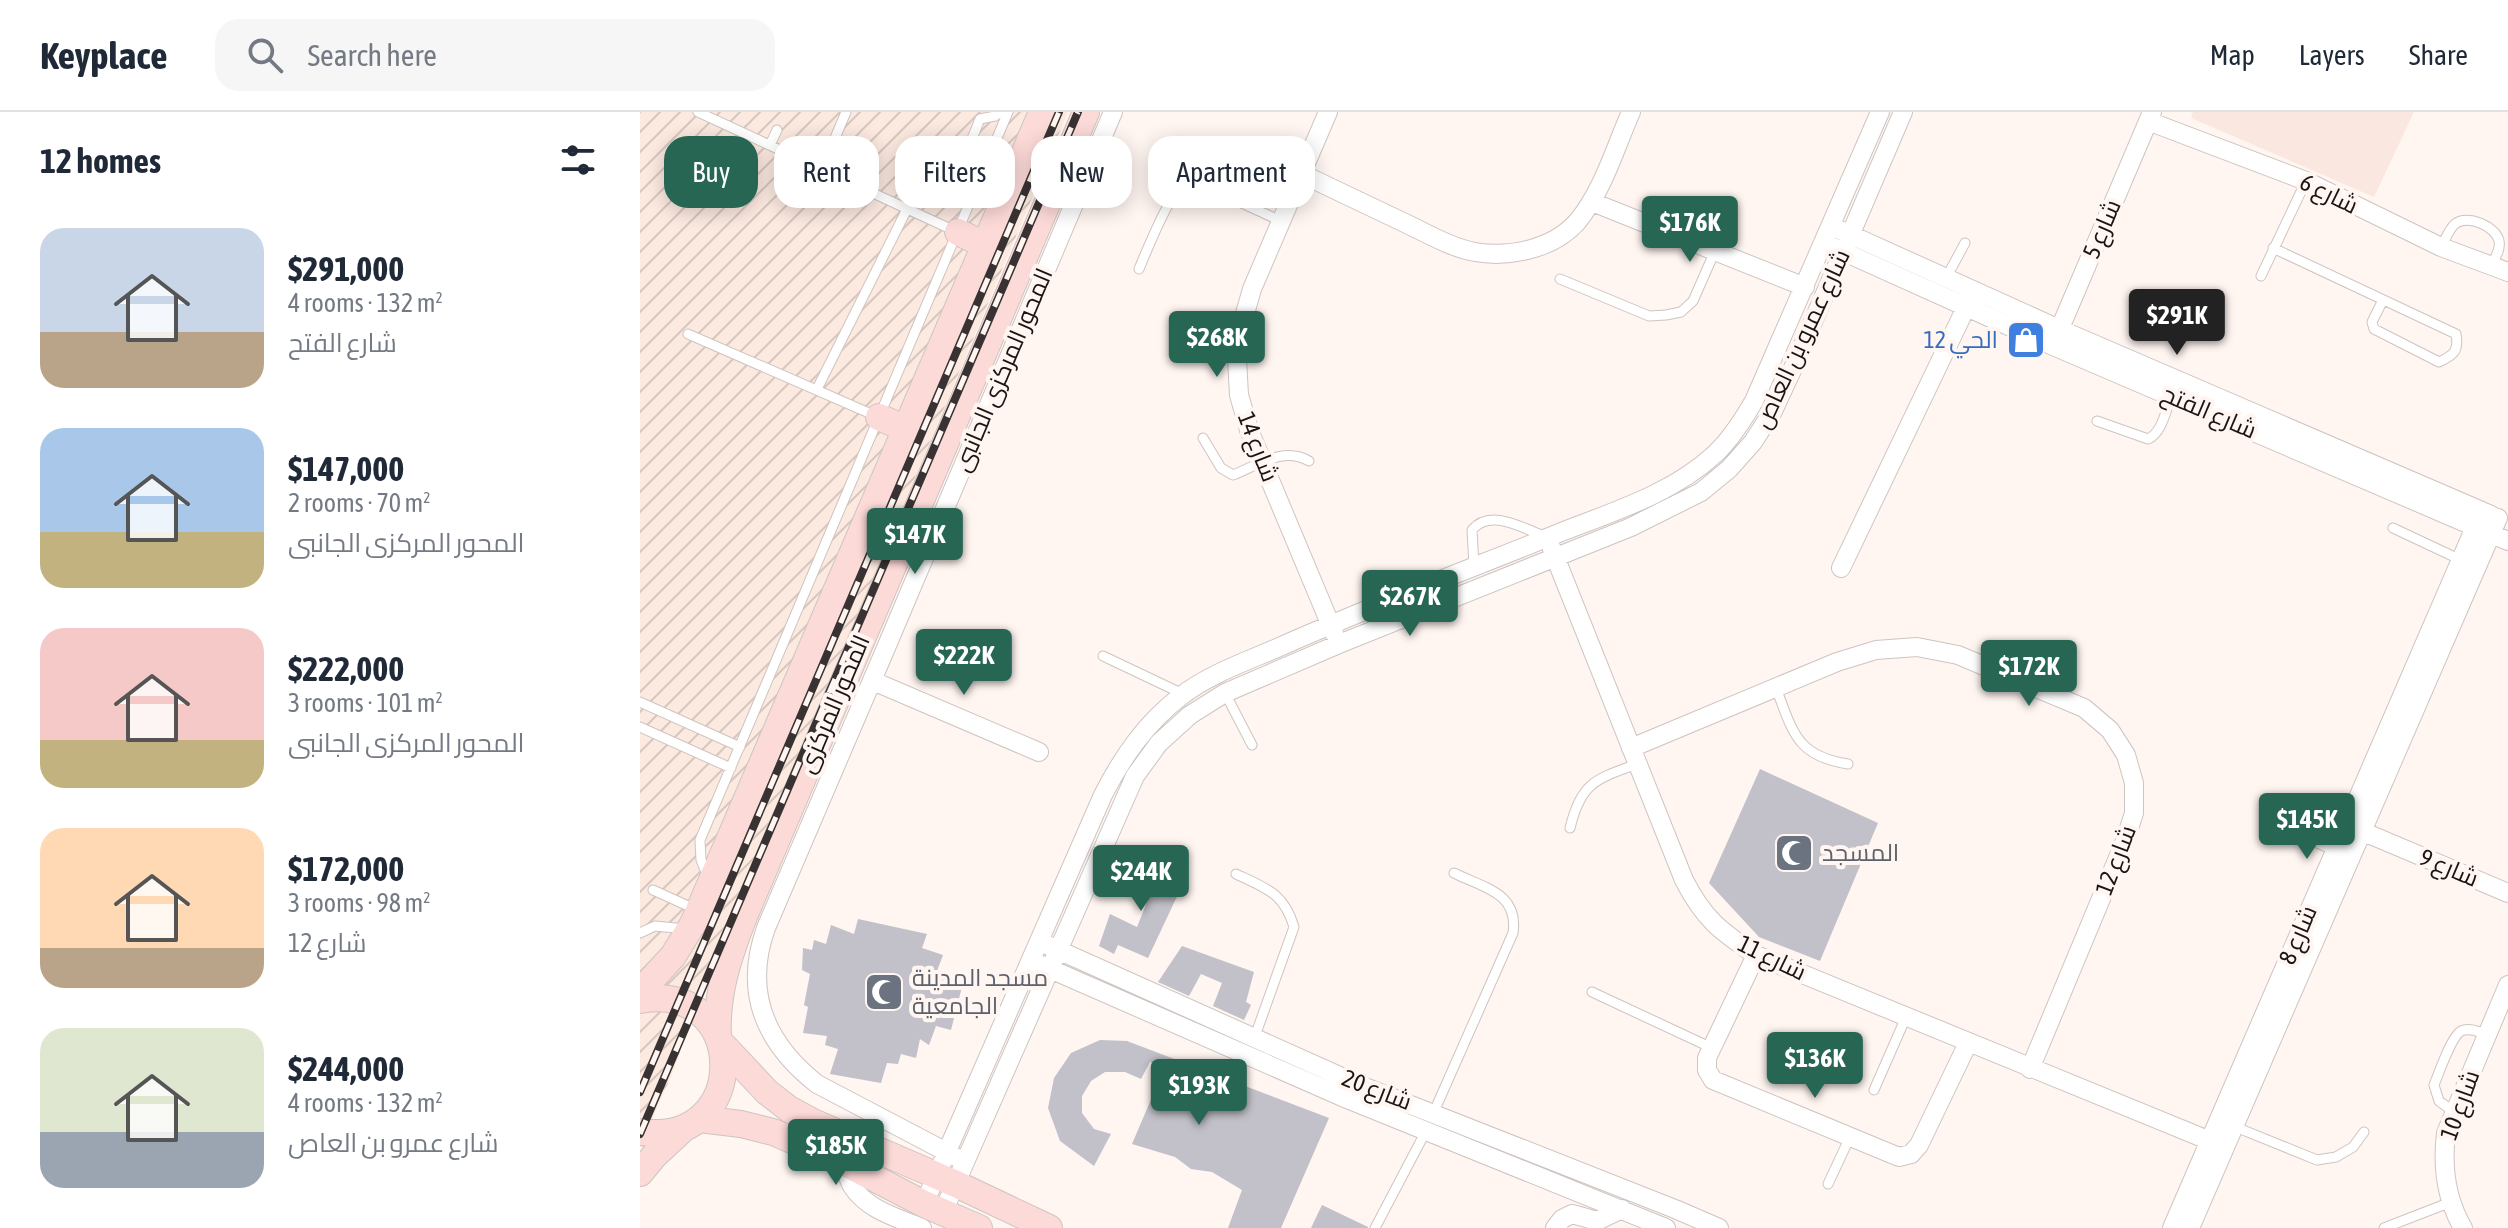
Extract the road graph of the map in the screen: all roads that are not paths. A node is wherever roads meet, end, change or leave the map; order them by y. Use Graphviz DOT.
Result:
graph roads {
  1 [pos="698,112"];
  2 [pos="846,112"];
  3 [pos="1001,112"];
  4 [pos="1008,112"];
  5 [pos="1042,112"];
  6 [pos="1086,112"];
  7 [pos="1113,112"];
  8 [pos="1328,112"];
  9 [pos="1631,112"];
  10 [pos="1880,112"];
  11 [pos="1903,112"];
  12 [pos="2150,116"];
  13 [pos="777,130"];
  14 [pos="836,136"];
  15 [pos="973,136"];
  16 [pos="998,136"];
  17 [pos="1315,143"];
  18 [pos="770,145"];
  19 [pos="774,147"];
  20 [pos="1315,180"];
  21 [pos="2306,181"];
  22 [pos="879,196"];
  23 [pos="1592,202"];
  24 [pos="968,208"];
  25 [pos="1287,208"];
  26 [pos="907,209"];
  27 [pos="1281,221"];
  28 [pos="958,232"];
  29 [pos="1827,234"];
  30 [pos="1846,243"];
  31 [pos="1965,243"];
  32 [pos="985,245"];
  33 [pos="2441,247"];
  34 [pos="2273,248"];
  35 [pos="1715,251"];
  36 [pos="1139,269"];
  37 [pos="2500,269"];
  38 [pos="2261,276"];
  39 [pos="1946,278"];
  40 [pos="1560,279"];
  41 [pos="1805,287"];
  42 [pos="1971,299"];
  43 [pos="2383,300"];
  44 [pos="688,334"];
  45 [pos="2056,338"];
  46 [pos="1000,342"];
  47 [pos="817,389"];
  48 [pos="2171,396"];
  49 [pos="879,417"];
  50 [pos="2097,421"];
  51 [pos="906,429"];
  52 [pos="1203,438"];
  53 [pos="1309,461"];
  54 [pos="1262,463"];
  55 [pos="2494,526"];
  56 [pos="2393,528"];
  57 [pos="1548,538"];
  58 [pos="1556,557"];
  59 [pos="2461,560"];
  60 [pos="1474,567"];
  61 [pos="1841,568"];
  62 [pos="1330,624"];
  63 [pos="1339,644"];
  64 [pos="1103,656"];
  65 [pos="873,681"];
  66 [pos="1776,688"];
  67 [pos="1225,693"];
  68 [pos="1183,694"];
  69 [pos="640,702"];
  70 [pos="640,727"];
  71 [pos="1252,745"];
  72 [pos="740,747"];
  73 [pos="1039,752"];
  74 [pos="1634,756"];
  75 [pos="1848,764"];
  76 [pos="731,768"];
  77 [pos="2353,827"];
  78 [pos="1570,828"];
  79 [pos="2289,831"];
  80 [pos="2334,850"];
  81 [pos="1454,873"];
  82 [pos="1236,874"];
  83 [pos="711,883"];
  84 [pos="653,890"];
  85 [pos="2508,893"];
  86 [pos="694,920"];
  87 [pos="754,923"];
  88 [pos="640,933"];
  89 [pos="1039,942"];
  90 [pos="1058,950"];
  91 [pos="1756,955"];
  92 [pos="1031,961"];
  93 [pos="1050,969"];
  94 [pos="2508,985"];
  95 [pos="640,992"];
  96 [pos="1592,992"];
  97 [pos="640,1000"];
  98 [pos="1906,1017"];
  99 [pos="2487,1034"];
  100 [pos="1254,1039"];
  101 [pos="720,1040"];
  102 [pos="1968,1043"];
  103 [pos="1712,1048"];
  104 [pos="2030,1069"];
  105 [pos="1874,1090"];
  106 [pos="2454,1112"];
  107 [pos="1430,1121"];
  108 [pos="692,1123"];
  109 [pos="2233,1126"];
  110 [pos="640,1132"];
  111 [pos="2364,1132"];
  112 [pos="1850,1137"];
  113 [pos="2217,1144"];
  114 [pos="951,1168"];
  115 [pos="640,1173"];
  116 [pos="1828,1184"];
  117 [pos="2451,1202"];
  118 [pos="1622,1209"];
  119 [pos="930,1215"];
  120 [pos="979,1228"];
  121 [pos="1049,1228"];
  122 [pos="1375,1228"];
  123 [pos="1555,1228"];
  124 [pos="1666,1228"];
  125 [pos="1719,1228"];
  126 [pos="2172,1228"];
  127 [pos="2190,1228"];
  128 [pos="2384,1228"];
  129 [pos="2463,1228"];
  1 -- 18 [label="lane"];
  2 -- 14 [label="lane"];
  3 -- 15 [label="lane"];
  4 -- 16 [label="lane"];
  5 -- 32 [label="main road, المحور المركزى"];
  6 -- 46 [label="main road, المحور المركزى"];
  7 -- 46 [label="street, المحور المركزى الجانبى"];
  8 -- 17 [label="street, شارع 14"];
  9 -- 23 [label="street"];
  10 -- 29 [label="street, شارع عمرو بن العاص"];
  11 -- 30 [label="street, شارع عمرو بن العاص"];
  12 -- 21 [label="street, شارع 6"];
  12 -- 45 [label="street, شارع 5"];
  13 -- 18 [label="lane"];
  18 -- 19 [label="lane"];
  20 -- 23 [label="street"];
  21 -- 33 [label="street, شارع 6"];
  21 -- 34 [label="lane"];
  22 -- 26 [label="lane"];
  23 -- 35 [label="street"];
  24 -- 28 [label="lane"];
  25 -- 27 [label="street, شارع 14"];
  26 -- 28 [label="lane"];
  26 -- 47 [label="lane"];
  27 -- 36 [label="lane"];
  27 -- 54 [label="street, شارع 14"];
  28 -- 32 [label="main road"];
  28 -- 49 [label="lane"];
  29 -- 30 [label="street, شارع الفتح"];
  29 -- 41 [label="street, شارع عمرو بن العاص"];
  30 -- 39 [label="street, شارع الفتح"];
  30 -- 42 [label="street, شارع الفتح"];
  30 -- 58 [label="street, شارع عمرو بن العاص"];
  31 -- 39 [label="lane"];
  32 -- 51 [label="main road, المحور المركزى"];
  33 -- 37 [label="street, شارع 6"];
  33 -- 37 [label="lane"];
  34 -- 38 [label="lane"];
  34 -- 43 [label="lane"];
  35 -- 40 [label="lane"];
  35 -- 41 [label="street"];
  39 -- 42 [label="street, شارع الفتح"];
  41 -- 57 [label="street, شارع عمرو بن العاص"];
  42 -- 45 [label="street, شارع الفتح"];
  42 -- 61 [label="street"];
  43 -- 43 [label="lane"];
  44 -- 47 [label="lane"];
  45 -- 48 [label="street, شارع الفتح"];
  45 -- 55 [label="street, شارع الفتح"];
  46 -- 65 [label="street, المحور المركزى الجانبى"];
  46 -- 87 [label="main road, المحور المركزى"];
  47 -- 49 [label="lane"];
  48 -- 50 [label="lane"];
  48 -- 55 [label="street, شارع الفتح"];
  49 -- 51 [label="main road"];
  49 -- 72 [label="lane"];
  51 -- 83 [label="main road, المحور المركزى"];
  52 -- 54 [label="lane"];
  53 -- 54 [label="lane"];
  54 -- 62 [label="street, شارع 14"];
  55 -- 59 [label="street, شارع 8"];
  55 -- 77 [label="street, شارع 8"];
  56 -- 59 [label="lane"];
  57 -- 58 [label="street, شارع 11"];
  57 -- 60 [label="street, شارع عمرو بن العاص"];
  57 -- 60 [label="lane"];
  58 -- 63 [label="street, شارع عمرو بن العاص"];
  58 -- 74 [label="street, شارع 11"];
  59 -- 77 [label="street, شارع 8"];
  60 -- 62 [label="street, شارع عمرو بن العاص"];
  62 -- 63 [label="street, شارع 14"];
  62 -- 68 [label="street, شارع عمرو بن العاص"];
  63 -- 67 [label="street, شارع عمرو بن العاص"];
  64 -- 68 [label="lane"];
  65 -- 73 [label="street"];
  65 -- 87 [label="street, المحور المركزى الجانبى"];
  66 -- 74 [label="street, شارع 12"];
  66 -- 75 [label="lane"];
  66 -- 104 [label="street, شارع 12"];
  67 -- 71 [label="lane"];
  67 -- 90 [label="street, شارع عمرو بن العاص"];
  68 -- 89 [label="street, شارع عمرو بن العاص"];
  69 -- 72 [label="lane"];
  70 -- 76 [label="lane"];
  72 -- 76 [label="lane"];
  74 -- 78 [label="lane"];
  74 -- 91 [label="street, شارع 11"];
  76 -- 83 [label="lane"];
  77 -- 80 [label="street, شارع 8"];
  77 -- 85 [label="street, شارع 9"];
  77 -- 109 [label="street, شارع 8"];
  79 -- 80 [label="lane"];
  80 -- 113 [label="street, شارع 8"];
  81 -- 107 [label="lane"];
  82 -- 100 [label="lane"];
  83 -- 86 [label="main road, المحور المركزى"];
  84 -- 86 [label="lane"];
  86 -- 88 [label="lane"];
  86 -- 95 [label="main road, المحور المركزى"];
  87 -- 101 [label="main road, المحور المركزى"];
  87 -- 114 [label="street, المحور المركزى الجانبى"];
  89 -- 90 [label="street, شارع 20"];
  89 -- 92 [label="street, شارع عمرو بن العاص"];
  90 -- 93 [label="street, شارع عمرو بن العاص"];
  90 -- 100 [label="street, شارع 20"];
  91 -- 98 [label="street, شارع 11"];
  91 -- 103 [label="street"];
  92 -- 93 [label="street, شارع 20"];
  92 -- 114 [label="street, شارع عمرو بن العاص"];
  93 -- 107 [label="street, شارع 20"];
  93 -- 114 [label="street, شارع عمرو بن العاص"];
  94 -- 99 [label="street, شارع 10"];
  96 -- 103 [label="lane"];
  97 -- 101 [label="main road"];
  98 -- 102 [label="street, شارع 11"];
  98 -- 105 [label="lane"];
  99 -- 106 [label="street, شارع 10"];
  99 -- 106 [label="lane"];
  100 -- 107 [label="street, شارع 20"];
  101 -- 108 [label="main road, المحور المركزى"];
  101 -- 114 [label="main road"];
  102 -- 104 [label="street, شارع 11"];
  102 -- 112 [label="street"];
  103 -- 112 [label="street"];
  104 -- 113 [label="street, شارع 11"];
  106 -- 117 [label="street, شارع 10"];
  107 -- 118 [label="street, شارع 20"];
  107 -- 122 [label="lane"];
  107 -- 125 [label="street, شارع 20"];
  108 -- 110 [label="main road"];
  108 -- 115 [label="main road"];
  108 -- 119 [label="main road"];
  109 -- 111 [label="lane"];
  109 -- 113 [label="street, شارع 8"];
  112 -- 116 [label="lane"];
  113 -- 126 [label="street, شارع 8"];
  113 -- 127 [label="street, شارع 8"];
  114 -- 119 [label="street, شارع عمرو بن العاص"];
  114 -- 121 [label="main road"];
  117 -- 128 [label="lane"];
  117 -- 129 [label="street, شارع 10"];
  118 -- 123 [label="street"];
  118 -- 124 [label="street, شارع 20"];
  119 -- 120 [label="main road"];
}
